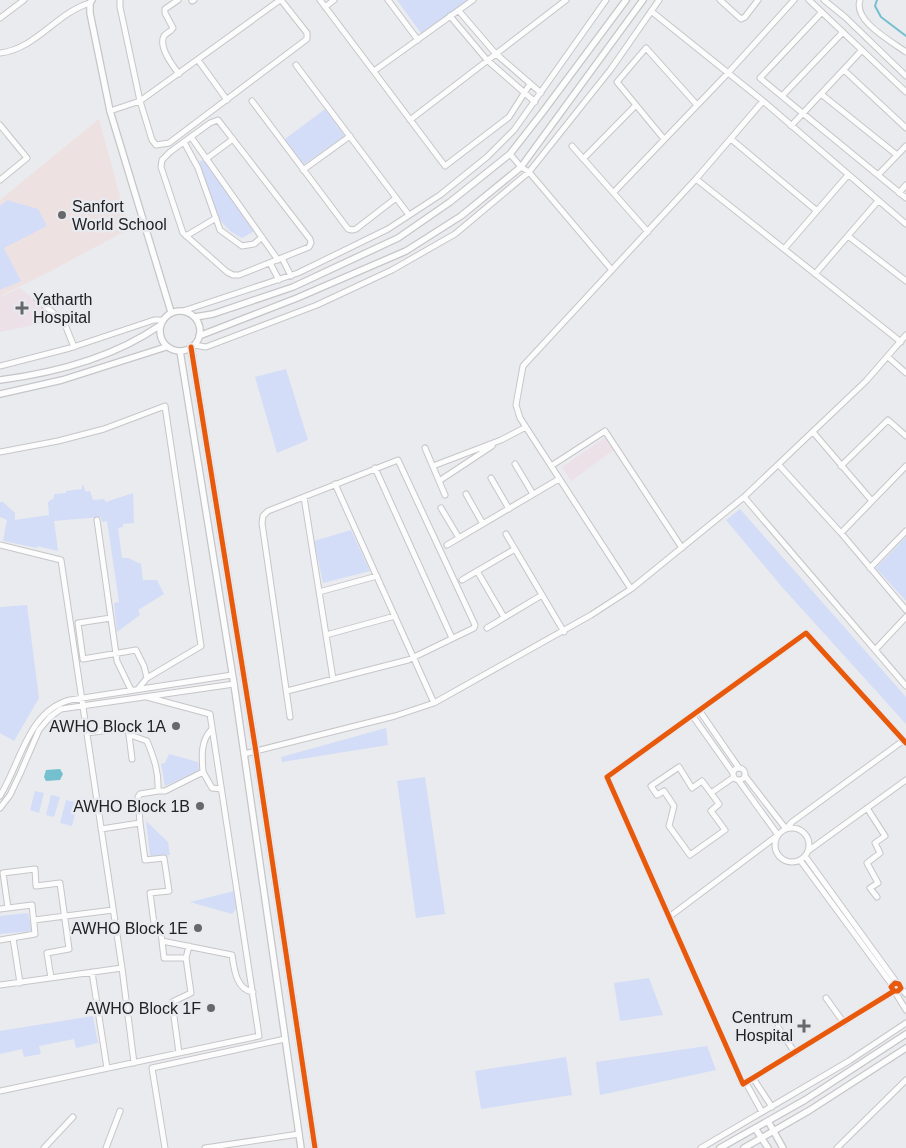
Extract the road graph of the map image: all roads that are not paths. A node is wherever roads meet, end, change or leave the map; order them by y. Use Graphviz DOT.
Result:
graph roads {
  1 [pos="24,0"];
  2 [pos="120,0"];
  3 [pos="178,0"];
  4 [pos="280,0"];
  5 [pos="320,0"];
  6 [pos="334,0"];
  7 [pos="388,0"];
  8 [pos="473,0"];
  9 [pos="566,0"];
  10 [pos="606,0"];
  11 [pos="626,0"];
  12 [pos="644,0"];
  13 [pos="659,0"];
  14 [pos="720,0"];
  15 [pos="758,0"];
  16 [pos="794,0"];
  17 [pos="808,0"];
  18 [pos="824,0"];
  19 [pos="860,0"];
  20 [pos="91,1"];
  21 [pos="325,7"];
  22 [pos="459,10"];
  23 [pos="651,11"];
  24 [pos="822,12"];
  25 [pos="450,16"];
  26 [pos="0,18"];
  27 [pos="843,32"];
  28 [pos="418,40"];
  29 [pos="862,50"];
  30 [pos="906,52"];
  31 [pos="0,53"];
  32 [pos="495,53"];
  33 [pos="198,60"];
  34 [pos="487,60"];
  35 [pos="296,65"];
  36 [pos="844,70"];
  37 [pos="374,71"];
  38 [pos="728,73"];
  39 [pos="179,74"];
  40 [pos="906,76"];
  41 [pos="530,84"];
  42 [pos="906,92"];
  43 [pos="525,93"];
  44 [pos="541,94"];
  45 [pos="821,94"];
  46 [pos="782,96"];
  47 [pos="228,100"];
  48 [pos="140,101"];
  49 [pos="252,101"];
  50 [pos="763,101"];
  51 [pos="535,102"];
  52 [pos="636,105"];
  53 [pos="697,105"];
  54 [pos="110,111"];
  55 [pos="803,113"];
  56 [pos="410,120"];
  57 [pos="0,125"];
  58 [pos="791,126"];
  59 [pos="906,128"];
  60 [pos="350,136"];
  61 [pos="191,137"];
  62 [pos="664,139"];
  63 [pos="731,139"];
  64 [pos="234,140"];
  65 [pos="184,142"];
  66 [pos="572,146"];
  67 [pos="906,146"];
  68 [pos="510,154"];
  69 [pos="897,155"];
  70 [pos="206,158"];
  71 [pos="583,158"];
  72 [pos="521,167"];
  73 [pos="303,170"];
  74 [pos="529,172"];
  75 [pos="848,175"];
  76 [pos="878,175"];
  77 [pos="0,179"];
  78 [pos="696,179"];
  79 [pos="906,186"];
  80 [pos="614,192"];
  81 [pos="899,193"];
  82 [pos="396,198"];
  83 [pos="906,198"];
  84 [pos="878,201"];
  85 [pos="817,210"];
  86 [pos="409,215"];
  87 [pos="216,218"];
  88 [pos="906,224"];
  89 [pos="648,232"];
  90 [pos="186,236"];
  91 [pos="848,236"];
  92 [pos="262,237"];
  93 [pos="784,248"];
  94 [pos="280,259"];
  95 [pos="270,263"];
  96 [pos="612,270"];
  97 [pos="816,274"];
  98 [pos="291,276"];
  99 [pos="279,280"];
  100 [pos="906,282"];
  101 [pos="37,299"];
  102 [pos="183,311"];
  103 [pos="171,312"];
  104 [pos="195,317"];
  105 [pos="161,323"];
  106 [pos="906,335"];
  107 [pos="200,336"];
  108 [pos="901,342"];
  109 [pos="193,346"];
  110 [pos="74,347"];
  111 [pos="166,347"];
  112 [pos="180,352"];
  113 [pos="888,357"];
  114 [pos="0,366"];
  115 [pos="906,373"];
  116 [pos="0,380"];
  117 [pos="0,394"];
  118 [pos="526,427"];
  119 [pos="813,432"];
  120 [pos="906,436"];
  121 [pos="501,440"];
  122 [pos="425,448"];
  123 [pos="0,452"];
  124 [pos="516,464"];
  125 [pos="779,464"];
  126 [pos="433,466"];
  127 [pos="551,466"];
  128 [pos="841,466"];
  129 [pos="906,466"];
  130 [pos="375,468"];
  131 [pos="491,478"];
  132 [pos="559,479"];
  133 [pos="439,481"];
  134 [pos="336,484"];
  135 [pos="445,494"];
  136 [pos="466,494"];
  137 [pos="533,494"];
  138 [pos="304,497"];
  139 [pos="744,497"];
  140 [pos="872,501"];
  141 [pos="442,508"];
  142 [pos="509,509"];
  143 [pos="98,520"];
  144 [pos="483,524"];
  145 [pos="906,531"];
  146 [pos="841,533"];
  147 [pos="506,534"];
  148 [pos="459,538"];
  149 [pos="0,545"];
  150 [pos="447,546"];
  151 [pos="682,548"];
  152 [pos="515,550"];
  153 [pos="870,568"];
  154 [pos="477,571"];
  155 [pos="377,576"];
  156 [pos="462,580"];
  157 [pos="631,589"];
  158 [pos="319,592"];
  159 [pos="542,595"];
  160 [pos="906,610"];
  161 [pos="395,616"];
  162 [pos="504,617"];
  163 [pos="906,617"];
  164 [pos="111,618"];
  165 [pos="78,623"];
  166 [pos="71,624"];
  167 [pos="487,628"];
  168 [pos="564,632"];
  169 [pos="326,635"];
  170 [pos="452,638"];
  171 [pos="875,650"];
  172 [pos="116,654"];
  173 [pos="413,658"];
  174 [pos="232,675"];
  175 [pos="147,678"];
  176 [pos="333,679"];
  177 [pos="234,684"];
  178 [pos="905,684"];
  179 [pos="138,689"];
  180 [pos="131,690"];
  181 [pos="286,691"];
  182 [pos="147,696"];
  183 [pos="82,698"];
  184 [pos="434,703"];
  185 [pos="83,705"];
  186 [pos="699,710"];
  187 [pos="692,715"];
  188 [pos="290,718"];
  189 [pos="128,727"];
  190 [pos="212,729"];
  191 [pos="87,733"];
  192 [pos="905,741"];
  193 [pos="256,752"];
  194 [pos="244,754"];
  195 [pos="132,759"];
  196 [pos="739,768"];
  197 [pos="203,772"];
  198 [pos="745,776"];
  199 [pos="735,777"];
  200 [pos="906,780"];
  201 [pos="221,789"];
  202 [pos="158,791"];
  203 [pos="712,794"];
  204 [pos="0,796"];
  205 [pos="0,808"];
  206 [pos="867,808"];
  207 [pos="140,823"];
  208 [pos="101,829"];
  209 [pos="786,829"];
  210 [pos="778,835"];
  211 [pos="804,856"];
  212 [pos="877,897"];
  213 [pos="8,908"];
  214 [pos="0,909"];
  215 [pos="113,910"];
  216 [pos="64,916"];
  217 [pos="669,917"];
  218 [pos="34,920"];
  219 [pos="13,938"];
  220 [pos="0,940"];
  221 [pos="162,941"];
  222 [pos="189,946"];
  223 [pos="186,958"];
  224 [pos="122,968"];
  225 [pos="92,972"];
  226 [pos="50,978"];
  227 [pos="20,983"];
  228 [pos="0,986"];
  229 [pos="894,988"];
  230 [pos="252,992"];
  231 [pos="906,994"];
  232 [pos="826,998"];
  233 [pos="906,1010"];
  234 [pos="844,1023"];
  235 [pos="906,1023"];
  236 [pos="778,1027"];
  237 [pos="906,1034"];
  238 [pos="285,1039"];
  239 [pos="906,1048"];
  240 [pos="179,1053"];
  241 [pos="795,1053"];
  242 [pos="134,1063"];
  243 [pos="107,1068"];
  244 [pos="753,1078"];
  245 [pos="906,1080"];
  246 [pos="746,1082"];
  247 [pos="0,1091"];
  248 [pos="772,1107"];
  249 [pos="120,1111"];
  250 [pos="762,1112"];
  251 [pos="73,1117"];
  252 [pos="768,1121"];
  253 [pos="754,1128"];
  254 [pos="774,1131"];
  255 [pos="299,1134"];
  256 [pos="762,1139"];
  257 [pos="44,1148"];
  258 [pos="106,1148"];
  259 [pos="165,1148"];
  260 [pos="205,1148"];
  261 [pos="301,1148"];
  262 [pos="315,1148"];
  263 [pos="701,1148"];
  264 [pos="720,1148"];
  265 [pos="744,1148"];
  266 [pos="768,1148"];
  267 [pos="783,1148"];
  268 [pos="837,1148"];
  1 -- 26 [label="street"];
  2 -- 48 [label="street"];
  3 -- 39 [label="street"];
  4 -- 33 [label="street"];
  4 -- 47 [label="street"];
  5 -- 21 [label="street"];
  6 -- 21 [label="street"];
  7 -- 28 [label="street"];
  8 -- 22 [label="street"];
  9 -- 32 [label="street"];
  10 -- 44 [label="street"];
  11 -- 68 [label="street"];
  12 -- 72 [label="street"];
  13 -- 23 [label="street"];
  14 -- 15 [label="street"];
  16 -- 38 [label="street"];
  17 -- 24 [label="street"];
  18 -- 40 [label="street"];
  19 -- 30 [label="street"];
  20 -- 31 [label="street"];
  20 -- 54 [label="street"];
  21 -- 37 [label="street"];
  22 -- 25 [label="street"];
  22 -- 32 [label="street"];
  23 -- 38 [label="street"];
  23 -- 74 [label="street"];
  24 -- 27 [label="street"];
  24 -- 46 [label="street"];
  25 -- 28 [label="street"];
  25 -- 34 [label="street"];
  27 -- 29 [label="street"];
  27 -- 46 [label="street"];
  28 -- 37 [label="street"];
  29 -- 36 [label="street"];
  29 -- 42 [label="street"];
  32 -- 34 [label="street"];
  32 -- 41 [label="street"];
  33 -- 39 [label="street"];
  33 -- 47 [label="street"];
  34 -- 43 [label="street"];
  34 -- 56 [label="street"];
  35 -- 60 [label="street"];
  36 -- 45 [label="street"];
  36 -- 59 [label="street"];
  37 -- 56 [label="street"];
  38 -- 50 [label="street"];
  38 -- 53 [label="street"];
  39 -- 48 [label="street"];
  41 -- 43 [label="street"];
  41 -- 44 [label="street"];
  43 -- 51 [label="street"];
  43 -- 56 [label="street"];
  44 -- 51 [label="street"];
  45 -- 55 [label="street"];
  45 -- 69 [label="street"];
  46 -- 55 [label="street"];
  47 -- 48 [label="street"];
  48 -- 54 [label="street"];
  49 -- 73 [label="street"];
  50 -- 58 [label="street"];
  50 -- 63 [label="street"];
  51 -- 86 [label="street"];
  52 -- 53 [label="street"];
  52 -- 62 [label="street"];
  52 -- 71 [label="street"];
  53 -- 62 [label="street"];
  54 -- 103 [label="street"];
  55 -- 58 [label="street"];
  55 -- 76 [label="street"];
  57 -- 77 [label="street"];
  58 -- 75 [label="street"];
  60 -- 73 [label="street"];
  60 -- 82 [label="street"];
  61 -- 64 [label="street"];
  61 -- 65 [label="street"];
  61 -- 70 [label="street"];
  62 -- 80 [label="street"];
  63 -- 78 [label="street"];
  63 -- 85 [label="street"];
  64 -- 70 [label="street"];
  64 -- 94 [label="street"];
  65 -- 87 [label="street"];
  65 -- 90 [label="street"];
  66 -- 71 [label="street"];
  67 -- 69 [label="street"];
  68 -- 72 [label="street"];
  68 -- 104 [label="street"];
  69 -- 76 [label="street"];
  70 -- 92 [label="street"];
  71 -- 80 [label="street"];
  72 -- 74 [label="street"];
  72 -- 107 [label="street"];
  73 -- 82 [label="street"];
  74 -- 96 [label="street"];
  74 -- 109 [label="street"];
  75 -- 84 [label="street"];
  75 -- 85 [label="street"];
  76 -- 81 [label="street"];
  78 -- 89 [label="street"];
  78 -- 93 [label="street"];
  79 -- 81 [label="street"];
  80 -- 89 [label="street"];
  81 -- 83 [label="street"];
  82 -- 86 [label="street"];
  84 -- 88 [label="street"];
  84 -- 91 [label="street"];
  85 -- 93 [label="street"];
  86 -- 98 [label="street"];
  87 -- 90 [label="street"];
  87 -- 92 [label="street"];
  89 -- 96 [label="street"];
  90 -- 95 [label="street"];
  91 -- 97 [label="street"];
  91 -- 100 [label="street"];
  92 -- 94 [label="street"];
  93 -- 97 [label="street"];
  94 -- 95 [label="street"];
  94 -- 98 [label="street"];
  95 -- 99 [label="street"];
  96 -- 118 [label="street"];
  97 -- 108 [label="street"];
  98 -- 99 [label="street"];
  99 -- 102 [label="street"];
  101 -- 110 [label="street"];
  102 -- 103 [label="street"];
  102 -- 104 [label="street"];
  103 -- 105 [label="street"];
  104 -- 107 [label="street"];
  105 -- 110 [label="street"];
  105 -- 111 [label="street"];
  105 -- 116 [label="street"];
  106 -- 108 [label="street"];
  107 -- 109 [label="street"];
  108 -- 113 [label="street"];
  109 -- 112 [label="street"];
  109 -- 193 [label="street"];
  110 -- 114 [label="street"];
  111 -- 112 [label="street"];
  111 -- 117 [label="street"];
  112 -- 174 [label="street"];
  113 -- 115 [label="street"];
  113 -- 119 [label="street"];
  118 -- 121 [label="street"];
  118 -- 127 [label="street"];
  119 -- 125 [label="street"];
  119 -- 128 [label="street"];
  120 -- 128 [label="street"];
  121 -- 126 [label="street"];
  121 -- 133 [label="street"];
  122 -- 126 [label="street"];
  123 -- 175 [label="street"];
  124 -- 137 [label="street"];
  125 -- 139 [label="street"];
  125 -- 146 [label="street"];
  126 -- 133 [label="street"];
  127 -- 132 [label="street"];
  127 -- 151 [label="street"];
  128 -- 140 [label="street"];
  129 -- 140 [label="street"];
  130 -- 134 [label="street"];
  130 -- 170 [label="street"];
  130 -- 170 [label="street"];
  131 -- 142 [label="street"];
  132 -- 137 [label="street"];
  132 -- 157 [label="street"];
  133 -- 135 [label="street"];
  134 -- 138 [label="street"];
  134 -- 155 [label="street"];
  136 -- 144 [label="street"];
  137 -- 142 [label="street"];
  138 -- 158 [label="street"];
  138 -- 181 [label="street"];
  139 -- 151 [label="street"];
  139 -- 171 [label="street"];
  140 -- 146 [label="street"];
  141 -- 148 [label="street"];
  142 -- 144 [label="street"];
  143 -- 164 [label="street"];
  144 -- 148 [label="street"];
  145 -- 153 [label="street"];
  146 -- 153 [label="street"];
  147 -- 152 [label="street"];
  148 -- 150 [label="street"];
  149 -- 166 [label="street"];
  151 -- 157 [label="street"];
  152 -- 154 [label="street"];
  152 -- 159 [label="street"];
  153 -- 160 [label="street"];
  154 -- 156 [label="street"];
  154 -- 162 [label="street"];
  155 -- 158 [label="street"];
  155 -- 161 [label="street"];
  157 -- 168 [label="street"];
  158 -- 169 [label="street"];
  159 -- 162 [label="street"];
  159 -- 168 [label="street"];
  161 -- 169 [label="street"];
  161 -- 173 [label="street"];
  162 -- 167 [label="street"];
  163 -- 171 [label="street"];
  164 -- 165 [label="street"];
  164 -- 172 [label="street"];
  165 -- 166 [label="street"];
  165 -- 172 [label="street"];
  166 -- 183 [label="street"];
  168 -- 184 [label="street"];
  169 -- 176 [label="street"];
  170 -- 173 [label="street"];
  171 -- 178 [label="street"];
  172 -- 175 [label="street"];
  172 -- 180 [label="street"];
  173 -- 176 [label="street"];
  173 -- 184 [label="street"];
  174 -- 177 [label="street"];
  174 -- 179 [label="street"];
  175 -- 179 [label="street"];
  176 -- 181 [label="street"];
  177 -- 182 [label="street"];
  177 -- 194 [label="street"];
  179 -- 180 [label="street"];
  180 -- 183 [label="street"];
  181 -- 188 [label="street"];
  182 -- 185 [label="street"];
  182 -- 190 [label="street"];
  183 -- 185 [label="street"];
  183 -- 204 [label="street"];
  184 -- 193 [label="street"];
  185 -- 191 [label="street"];
  185 -- 205 [label="street"];
  186 -- 187 [label="street"];
  186 -- 192 [label="street"];
  186 -- 196 [label="street"];
  187 -- 199 [label="street"];
  187 -- 217 [label="street"];
  189 -- 191 [label="street"];
  189 -- 195 [label="street"];
  189 -- 202 [label="street"];
  190 -- 197 [label="street"];
  190 -- 201 [label="street"];
  191 -- 208 [label="street"];
  192 -- 209 [label="street"];
  193 -- 194 [label="street"];
  193 -- 262 [label="street"];
  194 -- 238 [label="street"];
  196 -- 198 [label="street"];
  196 -- 199 [label="street"];
  197 -- 201 [label="street"];
  197 -- 202 [label="street"];
  198 -- 199 [label="street"];
  198 -- 209 [label="street"];
  199 -- 203 [label="street"];
  199 -- 210 [label="street"];
  200 -- 206 [label="street"];
  201 -- 230 [label="street"];
  202 -- 207 [label="street"];
  203 -- 203 [label="street"];
  206 -- 211 [label="street"];
  206 -- 212 [label="street"];
  207 -- 208 [label="street"];
  207 -- 221 [label="street"];
  208 -- 215 [label="street"];
  209 -- 210 [label="street"];
  209 -- 211 [label="street"];
  210 -- 211 [label="street"];
  210 -- 217 [label="street"];
  211 -- 229 [label="street"];
  213 -- 214 [label="street"];
  213 -- 216 [label="street"];
  213 -- 218 [label="street"];
  215 -- 216 [label="street"];
  215 -- 224 [label="street"];
  216 -- 218 [label="street"];
  216 -- 226 [label="street"];
  217 -- 246 [label="street"];
  218 -- 219 [label="street"];
  219 -- 220 [label="street"];
  219 -- 227 [label="street"];
  221 -- 222 [label="street"];
  221 -- 223 [label="street"];
  222 -- 223 [label="street"];
  222 -- 230 [label="street"];
  223 -- 240 [label="street"];
  224 -- 225 [label="street"];
  224 -- 242 [label="street"];
  225 -- 226 [label="street"];
  225 -- 243 [label="street"];
  226 -- 227 [label="street"];
  227 -- 228 [label="street"];
  229 -- 231 [label="street"];
  229 -- 233 [label="street"];
  229 -- 234 [label="street"];
  230 -- 240 [label="street"];
  232 -- 234 [label="street"];
  234 -- 241 [label="street"];
  235 -- 248 [label="street"];
  236 -- 241 [label="street"];
  237 -- 252 [label="street"];
  238 -- 255 [label="street"];
  238 -- 259 [label="street"];
  239 -- 254 [label="street"];
  240 -- 242 [label="street"];
  241 -- 244 [label="street"];
  242 -- 243 [label="street"];
  243 -- 247 [label="street"];
  244 -- 246 [label="street"];
  244 -- 248 [label="street"];
  245 -- 268 [label="street"];
  246 -- 250 [label="street"];
  248 -- 250 [label="street"];
  249 -- 258 [label="street"];
  250 -- 263 [label="street"];
  251 -- 257 [label="street"];
  252 -- 253 [label="street"];
  252 -- 254 [label="street"];
  253 -- 256 [label="street"];
  253 -- 264 [label="street"];
  254 -- 256 [label="street"];
  254 -- 267 [label="street"];
  255 -- 260 [label="street"];
  255 -- 261 [label="street"];
  256 -- 265 [label="street"];
  256 -- 266 [label="street"];
}
